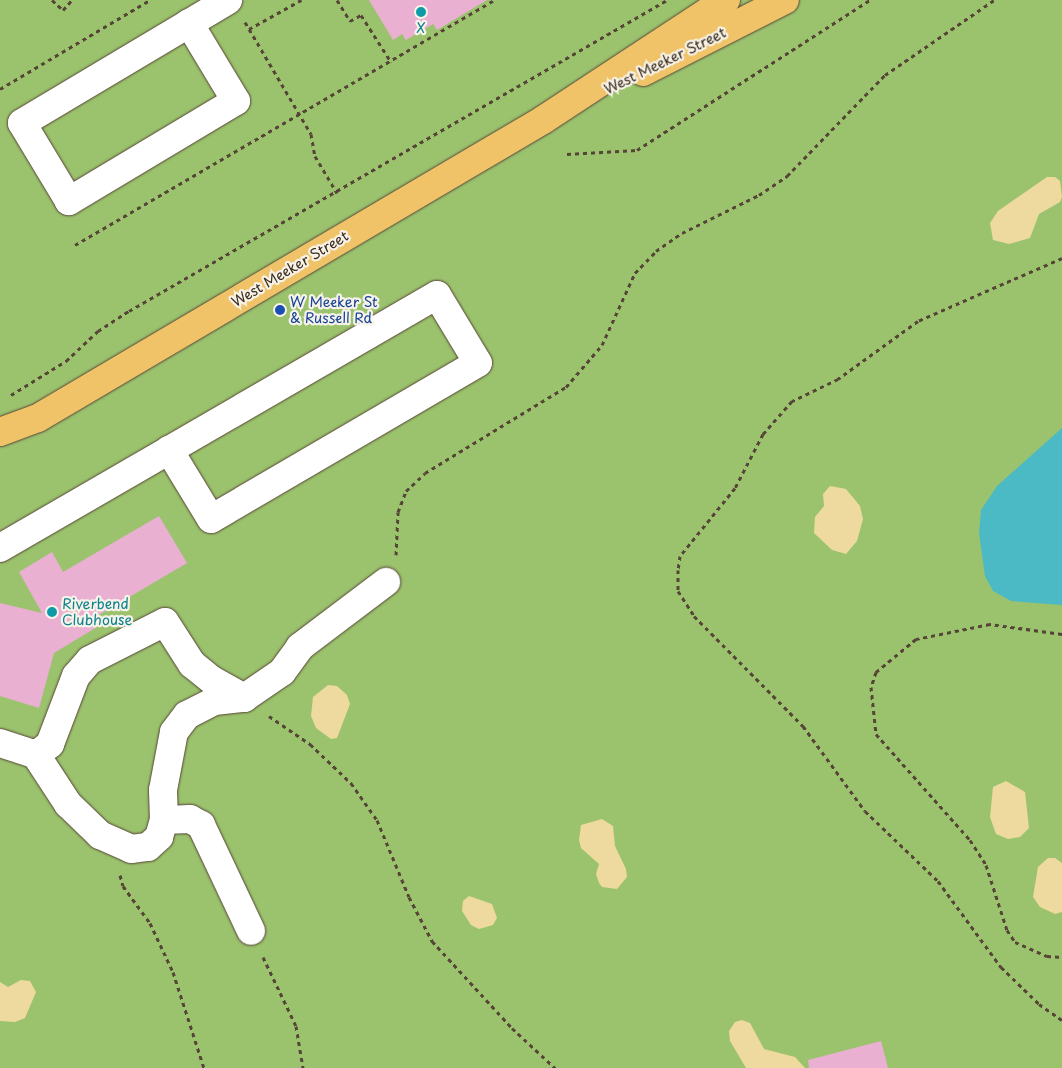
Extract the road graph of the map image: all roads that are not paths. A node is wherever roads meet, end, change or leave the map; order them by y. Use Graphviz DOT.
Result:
graph roads {
  1 [pos="726,0"];
  2 [pos="785,0"];
  3 [pos="234,7"];
  4 [pos="189,23"];
  5 [pos="543,120"];
  6 [pos="38,418"];
  7 [pos="0,432"];
  8 [pos="169,450"];
  9 [pos="0,453"];
  10 [pos="0,548"];
  11 [pos="386,582"];
  12 [pos="244,698"];
  13 [pos="0,743"];
  14 [pos="36,755"];
  15 [pos="164,820"];
  16 [pos="251,931"];
  1 -- 5 [label="main road, West Meeker Street"];
  2 -- 5 [label="main road, West Meeker Street"];
  3 -- 4 [label="lane"];
  4 -- 4 [label="lane"];
  5 -- 6 [label="main road, West Meeker Street"];
  6 -- 7 [label="main road, West Meeker Street"];
  6 -- 9 [label="main road, West Meeker Street"];
  8 -- 8 [label="lane"];
  8 -- 10 [label="lane"];
  11 -- 12 [label="lane"];
  12 -- 14 [label="lane"];
  12 -- 15 [label="lane"];
  13 -- 14 [label="lane"];
  14 -- 15 [label="lane"];
  15 -- 16 [label="lane"];
}
